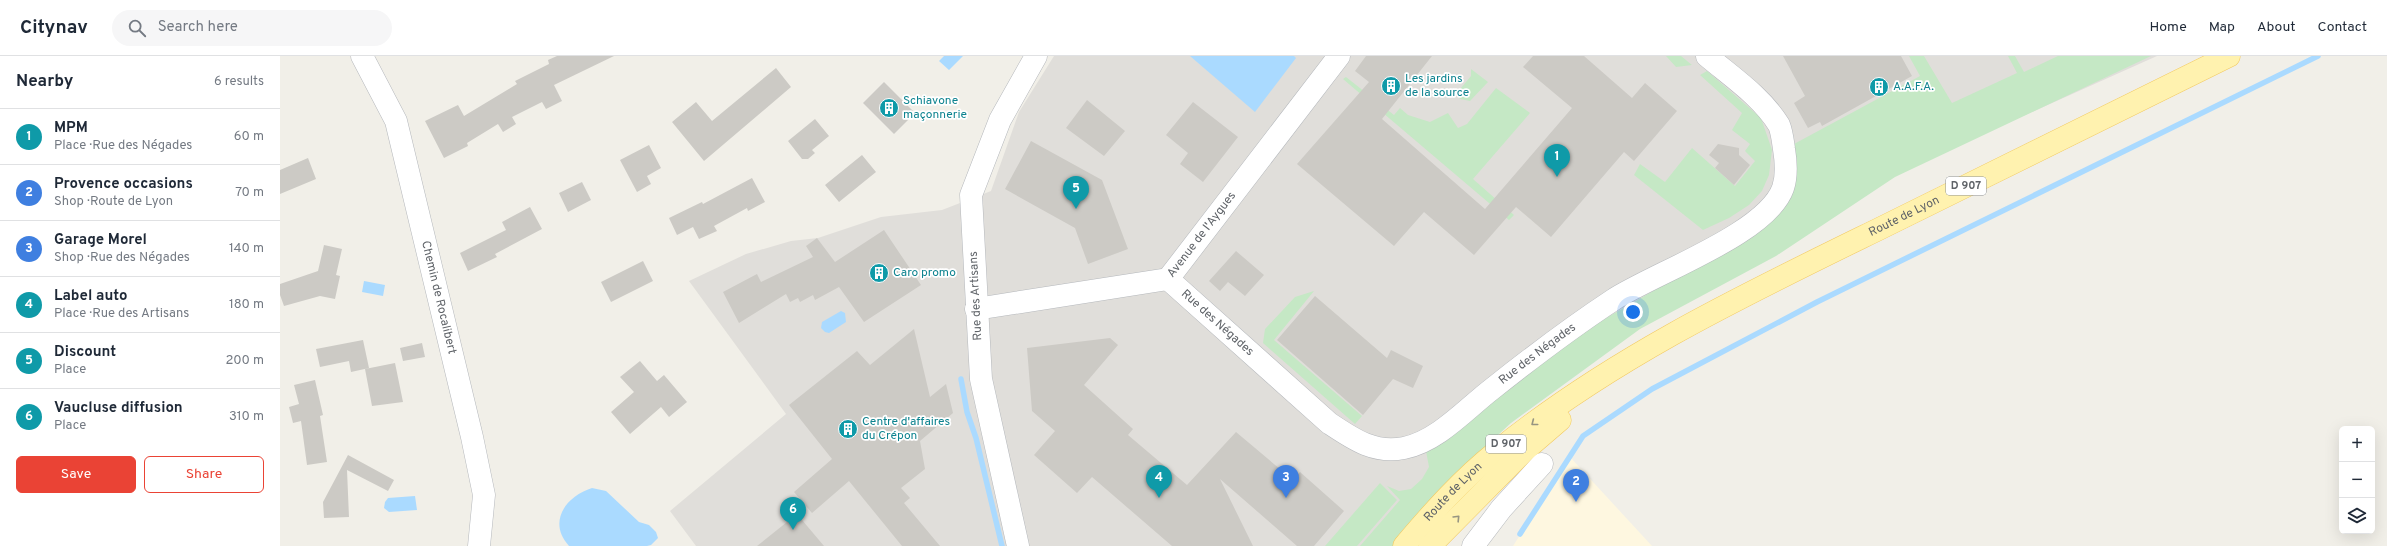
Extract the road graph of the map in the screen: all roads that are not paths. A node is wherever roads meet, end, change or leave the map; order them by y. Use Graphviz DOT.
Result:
graph roads {
  1 [pos="362,56"];
  2 [pos="1036,56"];
  3 [pos="1339,56"];
  4 [pos="1707,56"];
  5 [pos="2229,56"];
  6 [pos="1168,278"];
  7 [pos="976,309"];
  8 [pos="1625,363"];
  9 [pos="1542,464"];
  10 [pos="479,546"];
  11 [pos="1018,546"];
  12 [pos="1404,546"];
  13 [pos="1430,546"];
  14 [pos="1473,546"];
  1 -- 10 [label="street, Chemin de Rocalibert"];
  2 -- 7 [label="street, Rue des Artisans"];
  3 -- 6 [label="street, Avenue de l'Aygues"];
  4 -- 6 [label="street, Rue des Négades"];
  5 -- 8 [label="main road, Route de Lyon / D 907"];
  6 -- 7 [label="street, Avenue de l'Aygues"];
  7 -- 11 [label="street, Rue des Artisans"];
  8 -- 12 [label="main road, Route de Lyon / D 907, one-way"];
  13 -- 8 [label="main road, Route de Lyon / D 907, one-way"];
  9 -- 14 [label="street"];
}
